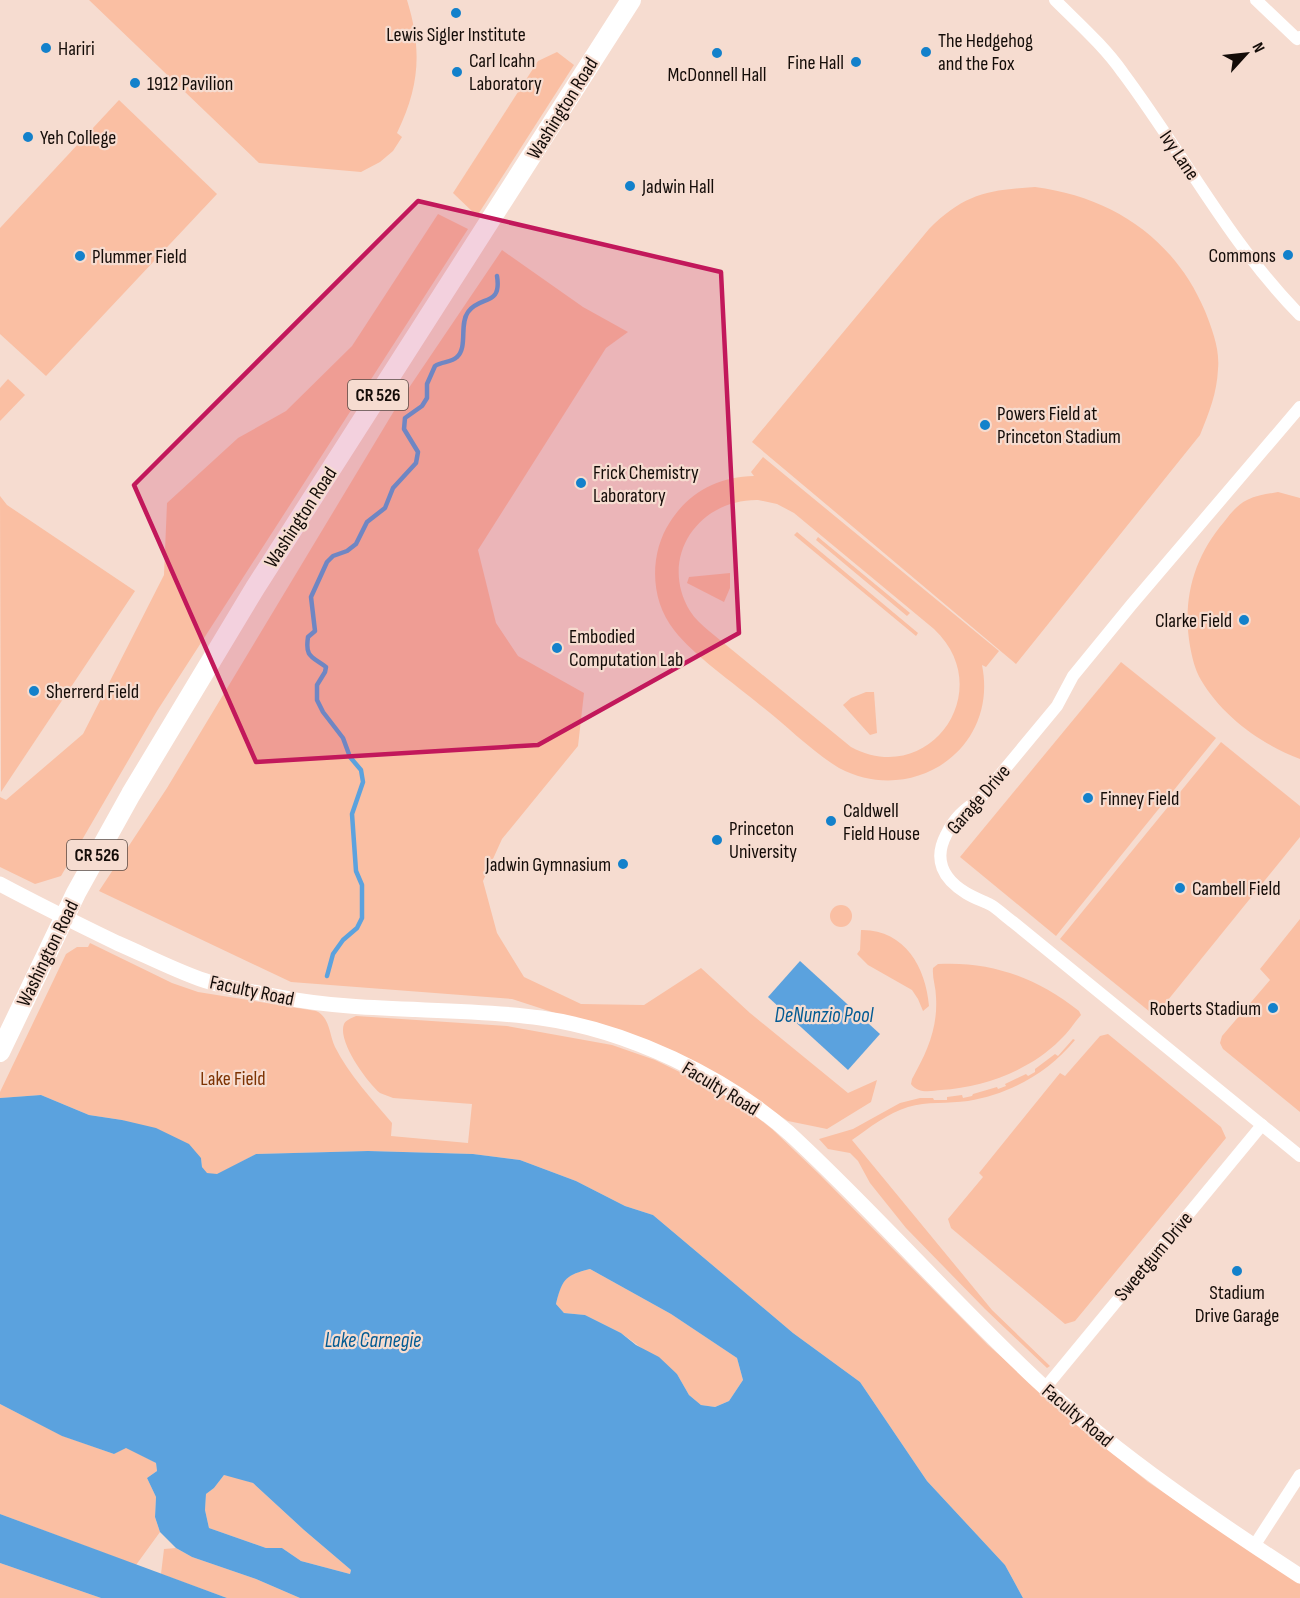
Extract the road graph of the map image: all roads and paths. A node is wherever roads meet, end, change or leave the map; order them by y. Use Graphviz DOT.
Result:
graph roads {
  1 [pos="631,0"];
  2 [pos="1054,0"];
  3 [pos="1256,0"];
  4 [pos="1300,37"];
  5 [pos="1300,315"];
  6 [pos="1300,406"];
  7 [pos="0,884"];
  8 [pos="64,917"];
  9 [pos="0,1052"];
  10 [pos="1262,1125"];
  11 [pos="1300,1156"];
  12 [pos="1045,1388"];
  13 [pos="1300,1475"];
  14 [pos="1254,1546"];
  15 [pos="1300,1576"];
  1 -- 8 [label="main road, Washington Road / CR 526"];
  2 -- 5 [label="street, Ivy Lane"];
  3 -- 4 [label="street"];
  6 -- 10 [label="street, Garage Drive"];
  7 -- 8 [label="street, Faculty Road"];
  8 -- 9 [label="main road, Washington Road / CR 526"];
  8 -- 12 [label="street, Faculty Road"];
  10 -- 11 [label="street, Garage Drive"];
  10 -- 12 [label="street, Sweetgum Drive"];
  12 -- 14 [label="street, Faculty Road"];
  13 -- 14 [label="street"];
  14 -- 15 [label="street, Faculty Road"];
}
